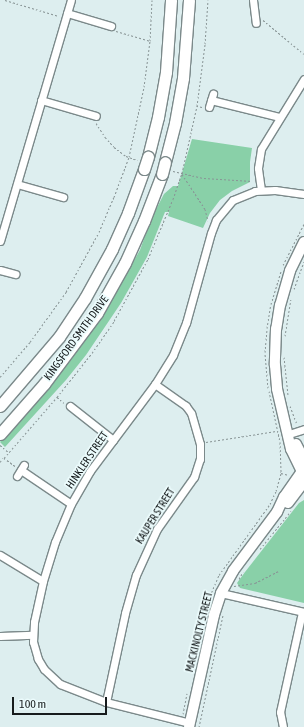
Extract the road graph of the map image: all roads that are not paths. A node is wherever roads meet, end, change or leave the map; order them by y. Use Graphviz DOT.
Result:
graph roads {
  1 [pos="71,0"];
  2 [pos="171,0"];
  3 [pos="189,0"];
  4 [pos="253,0"];
  5 [pos="66,15"];
  6 [pos="256,24"];
  7 [pos="114,29"];
  8 [pos="304,79"];
  9 [pos="41,100"];
  10 [pos="211,100"];
  11 [pos="96,116"];
  12 [pos="279,117"];
  13 [pos="17,184"];
  14 [pos="261,190"];
  15 [pos="304,194"];
  16 [pos="63,197"];
  17 [pos="3,220"];
  18 [pos="0,241"];
  19 [pos="304,242"];
  20 [pos="0,270"];
  21 [pos="15,274"];
  22 [pos="155,384"];
  23 [pos="0,406"];
  24 [pos="70,406"];
  25 [pos="14,418"];
  26 [pos="0,427"];
  27 [pos="301,427"];
  28 [pos="0,434"];
  29 [pos="289,434"];
  30 [pos="113,440"];
  31 [pos="304,460"];
  32 [pos="21,470"];
  33 [pos="303,475"];
  34 [pos="300,492"];
  35 [pos="71,504"];
  36 [pos="277,512"];
  37 [pos="0,555"];
  38 [pos="43,581"];
  39 [pos="221,593"];
  40 [pos="303,612"];
  41 [pos="33,635"];
  42 [pos="0,636"];
  43 [pos="106,702"];
  44 [pos="193,726"];
  45 [pos="283,727"];
  1 -- 5 [label="street"];
  2 -- 23 [label="main road, KINGSFORD SMITH DRIVE, bridge"];
  3 -- 25 [label="main road, KINGSFORD SMITH DRIVE, bridge"];
  4 -- 6 [label="street"];
  5 -- 7 [label="street"];
  5 -- 9 [label="street"];
  8 -- 12 [label="street"];
  9 -- 11 [label="street"];
  9 -- 13 [label="street"];
  10 -- 12 [label="street"];
  12 -- 14 [label="street"];
  13 -- 16 [label="street"];
  13 -- 17 [label="street"];
  14 -- 15 [label="street, HINKLER STREET"];
  14 -- 22 [label="street, HINKLER STREET"];
  17 -- 18 [label="street"];
  19 -- 29 [label="street"];
  20 -- 21 [label="street"];
  22 -- 30 [label="street, HINKLER STREET"];
  22 -- 43 [label="street, KAUPER STREET"];
  24 -- 30 [label="street"];
  25 -- 26 [label="street"];
  25 -- 28 [label="main road, KINGSFORD SMITH DRIVE"];
  27 -- 29 [label="street"];
  29 -- 31 [label="street"];
  29 -- 33 [label="street"];
  30 -- 35 [label="street, HINKLER STREET"];
  32 -- 35 [label="street"];
  33 -- 34 [label="street, MACKINOLTY STREET"];
  33 -- 36 [label="street, MACKINOLTY STREET"];
  34 -- 36 [label="street, MACKINOLTY STREET"];
  35 -- 38 [label="street, HINKLER STREET"];
  36 -- 39 [label="street, MACKINOLTY STREET"];
  37 -- 38 [label="street"];
  38 -- 41 [label="street, HINKLER STREET"];
  39 -- 40 [label="street"];
  39 -- 44 [label="street, MACKINOLTY STREET"];
  40 -- 45 [label="street"];
  41 -- 42 [label="street"];
  41 -- 43 [label="street, HINKLER STREET"];
  43 -- 44 [label="street, HINKLER STREET"];
}
